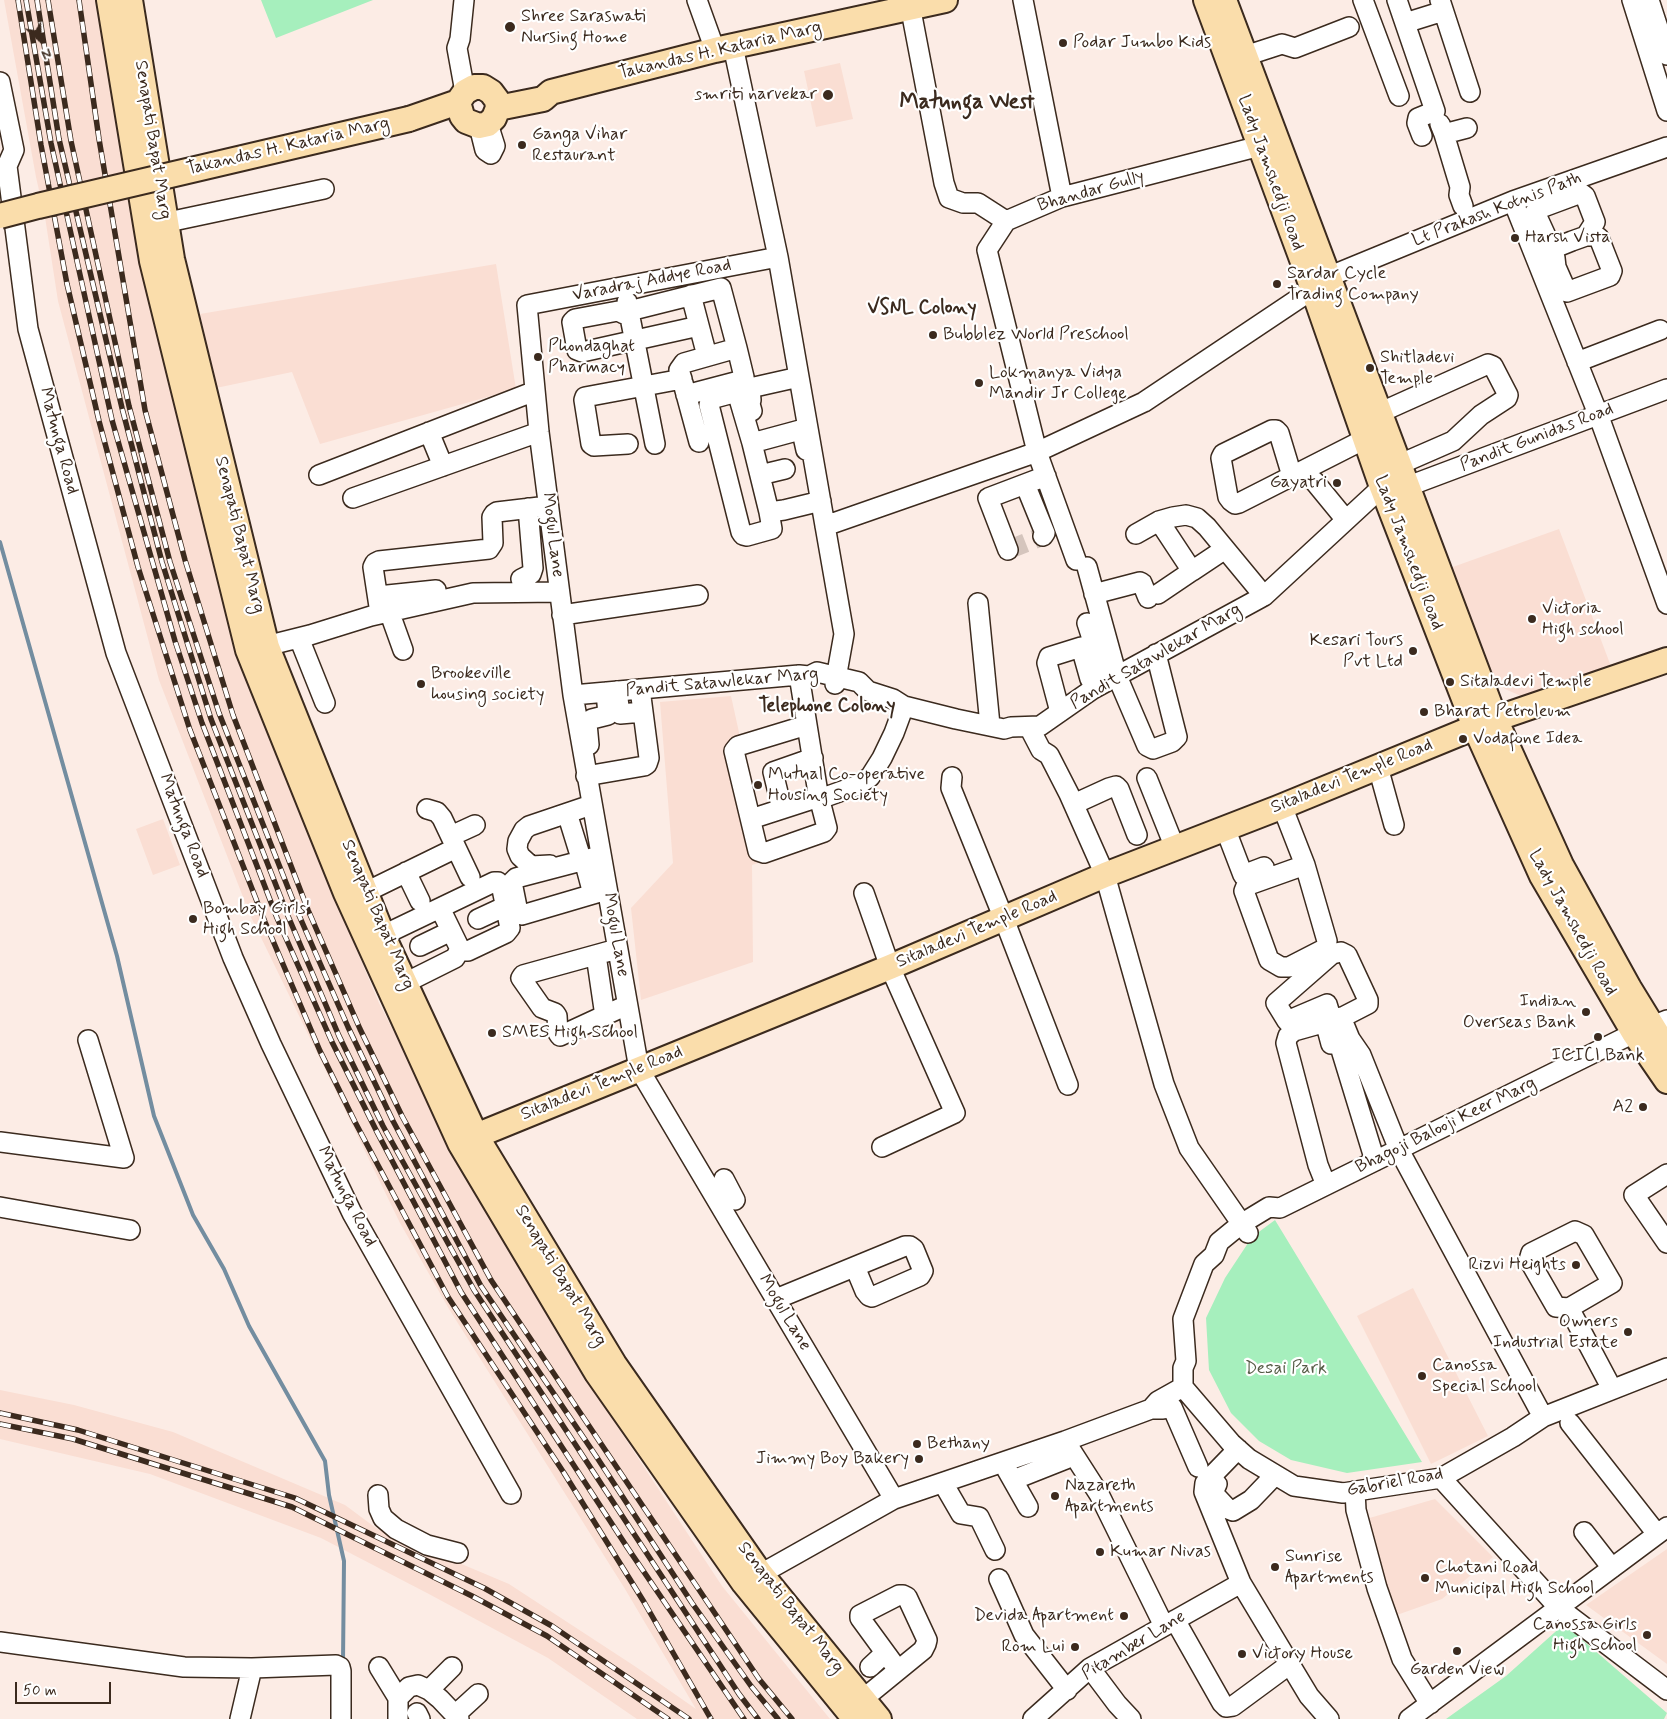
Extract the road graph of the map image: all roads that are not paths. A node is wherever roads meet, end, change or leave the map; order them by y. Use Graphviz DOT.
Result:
graph roads {
  1 [pos="464,0"];
  2 [pos="697,0"];
  3 [pos="945,0"];
  4 [pos="1023,0"];
  5 [pos="1206,0"];
  6 [pos="1224,0"];
  7 [pos="1363,0"];
  8 [pos="1397,0"];
  9 [pos="1632,0"];
  10 [pos="1650,0"];
  11 [pos="910,4"];
  12 [pos="1439,7"];
  13 [pos="121,11"];
  14 [pos="1405,23"];
  15 [pos="1349,27"];
  16 [pos="1413,47"];
  17 [pos="724,48"];
  18 [pos="1667,55"];
  19 [pos="1245,56"];
  20 [pos="1385,58"];
  21 [pos="0,82"];
  22 [pos="1663,82"];
  23 [pos="1470,92"];
  24 [pos="1399,96"];
  25 [pos="461,108"];
  26 [pos="1435,111"];
  27 [pos="1667,111"];
  28 [pos="1467,128"];
  29 [pos="1444,134"];
  30 [pos="1422,136"];
  31 [pos="1260,146"];
  32 [pos="1667,147"];
  33 [pos="492,154"];
  34 [pos="3,169"];
  35 [pos="151,174"];
  36 [pos="324,189"];
  37 [pos="1062,197"];
  38 [pos="1514,201"];
  39 [pos="1463,206"];
  40 [pos="0,216"];
  41 [pos="1006,221"];
  42 [pos="156,225"];
  43 [pos="1579,244"];
  44 [pos="1544,252"];
  45 [pos="778,257"];
  46 [pos="1320,283"];
  47 [pos="624,286"];
  48 [pos="691,295"];
  49 [pos="527,305"];
  50 [pos="629,313"];
  51 [pos="699,326"];
  52 [pos="1660,330"];
  53 [pos="635,341"];
  54 [pos="737,348"];
  55 [pos="707,356"];
  56 [pos="1577,362"];
  57 [pos="794,378"];
  58 [pos="644,387"];
  59 [pos="684,387"];
  60 [pos="1667,389"];
  61 [pos="535,391"];
  62 [pos="1378,413"];
  63 [pos="1598,414"];
  64 [pos="803,421"];
  65 [pos="429,432"];
  66 [pos="539,432"];
  67 [pos="1365,439"];
  68 [pos="699,442"];
  69 [pos="628,444"];
  70 [pos="655,444"];
  71 [pos="1037,452"];
  72 [pos="756,459"];
  73 [pos="1398,465"];
  74 [pos="443,466"];
  75 [pos="725,468"];
  76 [pos="785,469"];
  77 [pos="318,475"];
  78 [pos="1046,476"];
  79 [pos="1292,476"];
  80 [pos="1314,481"];
  81 [pos="1025,484"];
  82 [pos="1382,487"];
  83 [pos="1406,487"];
  84 [pos="353,498"];
  85 [pos="817,502"];
  86 [pos="548,506"];
  87 [pos="528,508"];
  88 [pos="770,512"];
  89 [pos="1346,520"];
  90 [pos="1159,521"];
  91 [pos="825,526"];
  92 [pos="1136,534"];
  93 [pos="1044,536"];
  94 [pos="1225,549"];
  95 [pos="1008,550"];
  96 [pos="1192,571"];
  97 [pos="559,592"];
  98 [pos="1094,594"];
  99 [pos="698,595"];
  100 [pos="1264,596"];
  101 [pos="978,603"];
  102 [pos="1667,604"];
  103 [pos="382,607"];
  104 [pos="562,615"];
  105 [pos="1087,623"];
  106 [pos="299,638"];
  107 [pos="257,648"];
  108 [pos="404,650"];
  109 [pos="1156,654"];
  110 [pos="1667,660"];
  111 [pos="804,676"];
  112 [pos="1104,677"];
  113 [pos="836,680"];
  114 [pos="640,689"];
  115 [pos="605,692"];
  116 [pos="572,695"];
  117 [pos="325,704"];
  118 [pos="1058,705"];
  119 [pos="904,706"];
  120 [pos="643,712"];
  121 [pos="1485,723"];
  122 [pos="807,725"];
  123 [pos="997,727"];
  124 [pos="1037,731"];
  125 [pos="587,754"];
  126 [pos="813,758"];
  127 [pos="1378,767"];
  128 [pos="590,775"];
  129 [pos="952,777"];
  130 [pos="1147,778"];
  131 [pos="824,796"];
  132 [pos="1074,804"];
  133 [pos="591,805"];
  134 [pos="1282,806"];
  135 [pos="427,809"];
  136 [pos="782,809"];
  137 [pos="567,813"];
  138 [pos="750,819"];
  139 [pos="1394,825"];
  140 [pos="475,826"];
  141 [pos="1225,828"];
  142 [pos="1137,835"];
  143 [pos="454,842"];
  144 [pos="1175,848"];
  145 [pos="591,855"];
  146 [pos="341,856"];
  147 [pos="1302,859"];
  148 [pos="406,872"];
  149 [pos="1105,875"];
  150 [pos="470,877"];
  151 [pos="366,892"];
  152 [pos="600,892"];
  153 [pos="864,893"];
  154 [pos="420,901"];
  155 [pos="506,906"];
  156 [pos="440,908"];
  157 [pos="478,919"];
  158 [pos="1004,919"];
  159 [pos="451,931"];
  160 [pos="376,939"];
  161 [pos="420,946"];
  162 [pos="460,949"];
  163 [pos="617,949"];
  164 [pos="596,955"];
  165 [pos="890,967"];
  166 [pos="405,983"];
  167 [pos="627,1005"];
  168 [pos="605,1016"];
  169 [pos="1337,1019"];
  170 [pos="1651,1027"];
  171 [pos="88,1040"];
  172 [pos="1345,1041"];
  173 [pos="1667,1050"];
  174 [pos="639,1069"];
  175 [pos="1667,1081"];
  176 [pos="1068,1085"];
  177 [pos="468,1139"];
  178 [pos="0,1142"];
  179 [pos="882,1147"];
  180 [pos="1399,1150"];
  181 [pos="1370,1164"];
  182 [pos="1667,1174"];
  183 [pos="724,1179"];
  184 [pos="1326,1185"];
  185 [pos="735,1200"];
  186 [pos="0,1207"];
  187 [pos="1245,1229"];
  188 [pos="130,1230"];
  189 [pos="1667,1243"];
  190 [pos="854,1267"];
  191 [pos="776,1300"];
  192 [pos="1568,1308"];
  193 [pos="1667,1368"];
  194 [pos="1612,1389"];
  195 [pos="1187,1390"];
  196 [pos="1172,1407"];
  197 [pos="1152,1409"];
  198 [pos="1543,1417"];
  199 [pos="1570,1423"];
  200 [pos="1066,1450"];
  201 [pos="1237,1452"];
  202 [pos="1003,1462"];
  203 [pos="1441,1478"];
  204 [pos="1013,1480"];
  205 [pos="1269,1481"];
  206 [pos="943,1482"];
  207 [pos="1355,1491"];
  208 [pos="511,1494"];
  209 [pos="378,1495"];
  210 [pos="894,1499"];
  211 [pos="1028,1507"];
  212 [pos="1662,1531"];
  213 [pos="1584,1532"];
  214 [pos="995,1550"];
  215 [pos="458,1553"];
  216 [pos="1612,1568"];
  217 [pos="752,1578"];
  218 [pos="998,1579"];
  219 [pos="1241,1583"];
  220 [pos="1559,1608"];
  221 [pos="1170,1623"];
  222 [pos="0,1642"];
  223 [pos="885,1653"];
  224 [pos="1290,1664"];
  225 [pos="378,1667"];
  226 [pos="252,1668"];
  227 [pos="452,1668"];
  228 [pos="1090,1668"];
  229 [pos="898,1670"];
  230 [pos="429,1690"];
  231 [pos="1066,1690"];
  232 [pos="1667,1690"];
  233 [pos="862,1691"];
  234 [pos="478,1694"];
  235 [pos="398,1698"];
  236 [pos="1430,1704"];
  237 [pos="457,1717"];
  238 [pos="240,1719"];
  239 [pos="341,1719"];
  240 [pos="398,1719"];
  241 [pos="879,1719"];
  242 [pos="1033,1719"];
  243 [pos="1131,1719"];
  244 [pos="1329,1719"];
  245 [pos="1409,1719"];
  1 -- 25 [label="street"];
  2 -- 17 [label="street"];
  3 -- 11 [label="main road, Takandas H. Kataria Marg"];
  4 -- 37 [label="street"];
  5 -- 31 [label="main road, Lady Jamshedji Road"];
  6 -- 19 [label="main road, Lady Jamshedji Road"];
  7 -- 20 [label="street"];
  8 -- 14 [label="street"];
  9 -- 22 [label="street"];
  10 -- 18 [label="street"];
  11 -- 17 [label="main road, Takandas H. Kataria Marg"];
  11 -- 41 [label="street"];
  12 -- 14 [label="street"];
  12 -- 23 [label="street"];
  13 -- 35 [label="main road, Senapati Bapat Marg"];
  14 -- 16 [label="street"];
  15 -- 19 [label="street"];
  16 -- 20 [label="street"];
  16 -- 26 [label="street"];
  17 -- 25 [label="main road, Takandas H. Kataria Marg"];
  17 -- 45 [label="street"];
  19 -- 46 [label="main road, Lady Jamshedji Road"];
  20 -- 24 [label="street"];
  21 -- 34 [label="street"];
  22 -- 27 [label="street"];
  25 -- 33 [label="street"];
  25 -- 35 [label="street"];
  25 -- 40 [label="main road, Takandas H. Kataria Marg, bridge"];
  26 -- 29 [label="street"];
  26 -- 30 [label="street"];
  28 -- 29 [label="street"];
  29 -- 39 [label="street"];
  31 -- 37 [label="street, Bhandar Gully"];
  31 -- 46 [label="main road, Lady Jamshedji Road"];
  32 -- 38 [label="street, Lt Prakash Kotnis Path"];
  34 -- 208 [label="street, Matunga Road"];
  35 -- 42 [label="main road, Senapati Bapat Marg"];
  36 -- 42 [label="street"];
  37 -- 41 [label="street, Bhandar Gully"];
  38 -- 44 [label="street"];
  38 -- 46 [label="street, Lt Prakash Kotnis Path"];
  41 -- 71 [label="street"];
  42 -- 107 [label="main road, Senapati Bapat Marg"];
  43 -- 44 [label="street"];
  43 -- 44 [label="street"];
  43 -- 44 [label="street"];
  44 -- 56 [label="street"];
  45 -- 47 [label="street, Varadraj Addye Road"];
  45 -- 57 [label="street"];
  46 -- 62 [label="main road, Lady Jamshedji Road"];
  46 -- 67 [label="main road, Lady Jamshedji Road"];
  46 -- 71 [label="street"];
  47 -- 49 [label="street, Varadraj Addye Road"];
  47 -- 50 [label="street"];
  48 -- 50 [label="street"];
  48 -- 51 [label="street"];
  48 -- 54 [label="street"];
  49 -- 61 [label="street, Mogul Lane"];
  50 -- 53 [label="street"];
  50 -- 53 [label="street"];
  51 -- 53 [label="street"];
  51 -- 55 [label="street"];
  52 -- 56 [label="street"];
  53 -- 58 [label="street"];
  54 -- 55 [label="street"];
  54 -- 59 [label="street"];
  55 -- 59 [label="street"];
  56 -- 63 [label="street"];
  57 -- 64 [label="street"];
  57 -- 64 [label="street"];
  58 -- 59 [label="street"];
  58 -- 69 [label="street"];
  58 -- 70 [label="street"];
  59 -- 68 [label="street"];
  60 -- 63 [label="street, Pandit Gunidas Road"];
  61 -- 65 [label="street"];
  61 -- 66 [label="street, Mogul Lane"];
  62 -- 73 [label="main road, Lady Jamshedji Road"];
  62 -- 73 [label="street"];
  63 -- 83 [label="street, Pandit Gunidas Road"];
  63 -- 102 [label="street"];
  64 -- 85 [label="street"];
  65 -- 74 [label="street"];
  65 -- 77 [label="street"];
  66 -- 74 [label="street"];
  66 -- 86 [label="street, Mogul Lane"];
  67 -- 79 [label="street"];
  67 -- 82 [label="main road, Lady Jamshedji Road"];
  71 -- 78 [label="street"];
  71 -- 91 [label="street"];
  72 -- 75 [label="street"];
  72 -- 75 [label="street"];
  72 -- 76 [label="street"];
  72 -- 85 [label="street"];
  72 -- 88 [label="street"];
  73 -- 83 [label="main road, Lady Jamshedji Road"];
  74 -- 84 [label="street"];
  75 -- 88 [label="street"];
  78 -- 81 [label="street"];
  78 -- 98 [label="street"];
  80 -- 89 [label="street"];
  81 -- 93 [label="street"];
  81 -- 95 [label="street"];
  82 -- 89 [label="street, Pandit Satawlekar Marg"];
  82 -- 121 [label="main road, Lady Jamshedji Road"];
  83 -- 121 [label="main road, Lady Jamshedji Road"];
  85 -- 88 [label="street"];
  85 -- 91 [label="street"];
  86 -- 87 [label="street"];
  86 -- 97 [label="street, Mogul Lane"];
  87 -- 103 [label="street"];
  87 -- 103 [label="street"];
  89 -- 100 [label="street, Pandit Satawlekar Marg"];
  90 -- 92 [label="street"];
  90 -- 94 [label="street"];
  90 -- 96 [label="street"];
  91 -- 113 [label="street"];
  94 -- 96 [label="street"];
  94 -- 100 [label="street"];
  96 -- 98 [label="street"];
  97 -- 103 [label="street"];
  97 -- 104 [label="street, Mogul Lane"];
  98 -- 112 [label="street"];
  99 -- 104 [label="street"];
  100 -- 109 [label="street, Pandit Satawlekar Marg"];
  101 -- 123 [label="street"];
  103 -- 106 [label="street"];
  103 -- 108 [label="street"];
  104 -- 116 [label="street, Mogul Lane"];
  105 -- 112 [label="street"];
  106 -- 107 [label="street"];
  106 -- 117 [label="street"];
  107 -- 146 [label="main road, Senapati Bapat Marg"];
  109 -- 112 [label="street, Pandit Satawlekar Marg"];
  109 -- 112 [label="street"];
  110 -- 121 [label="main road, Sitaladevi Temple Road"];
  111 -- 113 [label="street, Pandit Satawlekar Marg"];
  111 -- 114 [label="street, Pandit Satawlekar Marg"];
  111 -- 122 [label="street"];
  112 -- 118 [label="street, Pandit Satawlekar Marg"];
  112 -- 118 [label="street"];
  113 -- 119 [label="street, Pandit Satawlekar Marg"];
  114 -- 115 [label="street, Pandit Satawlekar Marg"];
  114 -- 120 [label="street"];
  115 -- 116 [label="street, Pandit Satawlekar Marg"];
  115 -- 120 [label="street"];
  115 -- 125 [label="street"];
  116 -- 125 [label="street, Mogul Lane"];
  118 -- 124 [label="street, Pandit Satawlekar Marg"];
  119 -- 123 [label="street, Pandit Satawlekar Marg"];
  119 -- 131 [label="street"];
  120 -- 128 [label="street"];
  121 -- 127 [label="main road, Sitaladevi Temple Road"];
  121 -- 170 [label="main road, Lady Jamshedji Road"];
  122 -- 126 [label="street"];
  122 -- 138 [label="street"];
  123 -- 124 [label="street, Pandit Satawlekar Marg"];
  124 -- 132 [label="street"];
  125 -- 128 [label="street, Mogul Lane"];
  126 -- 131 [label="street"];
  126 -- 136 [label="street"];
  127 -- 134 [label="main road, Sitaladevi Temple Road"];
  127 -- 139 [label="street"];
  128 -- 133 [label="street, Mogul Lane"];
  129 -- 158 [label="street"];
  130 -- 144 [label="street"];
  131 -- 136 [label="street"];
  131 -- 138 [label="street"];
  132 -- 142 [label="street"];
  132 -- 149 [label="street"];
  133 -- 137 [label="street"];
  133 -- 145 [label="street, Mogul Lane"];
  134 -- 141 [label="main road, Sitaladevi Temple Road"];
  134 -- 147 [label="street"];
  135 -- 143 [label="street"];
  136 -- 138 [label="street"];
  137 -- 145 [label="street"];
  137 -- 145 [label="street"];
  140 -- 143 [label="street"];
  141 -- 144 [label="main road, Sitaladevi Temple Road"];
  141 -- 147 [label="street"];
  143 -- 148 [label="street"];
  143 -- 150 [label="street"];
  144 -- 149 [label="main road, Sitaladevi Temple Road"];
  145 -- 152 [label="street, Mogul Lane"];
  145 -- 152 [label="street"];
  146 -- 151 [label="main road, Senapati Bapat Marg"];
  146 -- 160 [label="main road, Senapati Bapat Marg"];
  147 -- 147 [label="street"];
  148 -- 151 [label="street"];
  148 -- 154 [label="street"];
  149 -- 158 [label="main road, Sitaladevi Temple Road"];
  149 -- 187 [label="street"];
  151 -- 160 [label="main road, Senapati Bapat Marg"];
  152 -- 163 [label="street, Mogul Lane"];
  153 -- 165 [label="street"];
  155 -- 156 [label="street"];
  155 -- 157 [label="street"];
  155 -- 162 [label="street"];
  156 -- 159 [label="street"];
  156 -- 160 [label="street"];
  158 -- 165 [label="main road, Sitaladevi Temple Road"];
  158 -- 176 [label="street"];
  159 -- 161 [label="street"];
  159 -- 162 [label="street"];
  160 -- 166 [label="main road, Senapati Bapat Marg"];
  160 -- 177 [label="main road, Senapati Bapat Marg"];
  162 -- 166 [label="street"];
  163 -- 164 [label="street"];
  163 -- 167 [label="street, Mogul Lane"];
  164 -- 168 [label="street"];
  164 -- 168 [label="street"];
  165 -- 174 [label="main road, Sitaladevi Temple Road"];
  165 -- 179 [label="street"];
  166 -- 177 [label="main road, Senapati Bapat Marg"];
  167 -- 168 [label="street"];
  167 -- 174 [label="street, Mogul Lane"];
  169 -- 169 [label="street"];
  169 -- 172 [label="street"];
  170 -- 173 [label="main road, Lady Jamshedji Road"];
  170 -- 175 [label="main road, Lady Jamshedji Road"];
  170 -- 180 [label="street, Bhagoji Balooji Keer Marg"];
  171 -- 178 [label="street"];
  172 -- 180 [label="street"];
  172 -- 181 [label="street"];
  174 -- 177 [label="main road, Sitaladevi Temple Road"];
  174 -- 191 [label="street, Mogul Lane"];
  177 -- 217 [label="main road, Senapati Bapat Marg"];
  180 -- 181 [label="street, Bhagoji Balooji Keer Marg"];
  180 -- 198 [label="street"];
  181 -- 184 [label="street, Bhagoji Balooji Keer Marg"];
  181 -- 184 [label="street"];
  182 -- 189 [label="street"];
  183 -- 185 [label="street"];
  184 -- 187 [label="street, Bhagoji Balooji Keer Marg"];
  186 -- 188 [label="street"];
  187 -- 195 [label="street"];
  190 -- 191 [label="street"];
  191 -- 210 [label="street, Mogul Lane"];
  192 -- 192 [label="street"];
  192 -- 194 [label="street"];
  193 -- 194 [label="street, Gabriel Road"];
  194 -- 198 [label="street, Gabriel Road"];
  195 -- 196 [label="street"];
  195 -- 197 [label="street"];
  195 -- 201 [label="street, Gabriel Road"];
  196 -- 197 [label="street"];
  196 -- 201 [label="street"];
  197 -- 200 [label="street"];
  198 -- 203 [label="street, Gabriel Road"];
  199 -- 212 [label="street"];
  200 -- 202 [label="street"];
  200 -- 204 [label="street"];
  200 -- 221 [label="street"];
  201 -- 205 [label="street, Gabriel Road"];
  201 -- 205 [label="street"];
  201 -- 219 [label="street"];
  202 -- 204 [label="street"];
  202 -- 206 [label="street"];
  203 -- 207 [label="street, Gabriel Road"];
  203 -- 220 [label="street"];
  204 -- 211 [label="street"];
  205 -- 207 [label="street, Gabriel Road"];
  206 -- 210 [label="street"];
  206 -- 214 [label="street"];
  207 -- 236 [label="street"];
  209 -- 215 [label="street"];
  210 -- 217 [label="street"];
  212 -- 216 [label="street"];
  213 -- 216 [label="street"];
  216 -- 220 [label="street"];
  217 -- 233 [label="main road, Senapati Bapat Marg"];
  218 -- 231 [label="street"];
  219 -- 221 [label="street, Pitamber Lane"];
  219 -- 224 [label="street"];
  220 -- 232 [label="street"];
  220 -- 236 [label="street"];
  221 -- 224 [label="street"];
  221 -- 228 [label="street, Pitamber Lane"];
  222 -- 226 [label="street"];
  223 -- 229 [label="street"];
  223 -- 229 [label="street"];
  223 -- 233 [label="street"];
  224 -- 244 [label="street"];
  225 -- 235 [label="street"];
  226 -- 238 [label="street"];
  226 -- 239 [label="street"];
  227 -- 230 [label="street"];
  228 -- 231 [label="street, Pitamber Lane"];
  228 -- 243 [label="street"];
  229 -- 233 [label="street"];
  230 -- 235 [label="street"];
  230 -- 237 [label="street"];
  231 -- 242 [label="street, Pitamber Lane"];
  233 -- 241 [label="main road, Senapati Bapat Marg"];
  234 -- 237 [label="street"];
  235 -- 240 [label="street"];
  236 -- 245 [label="street"];
}
